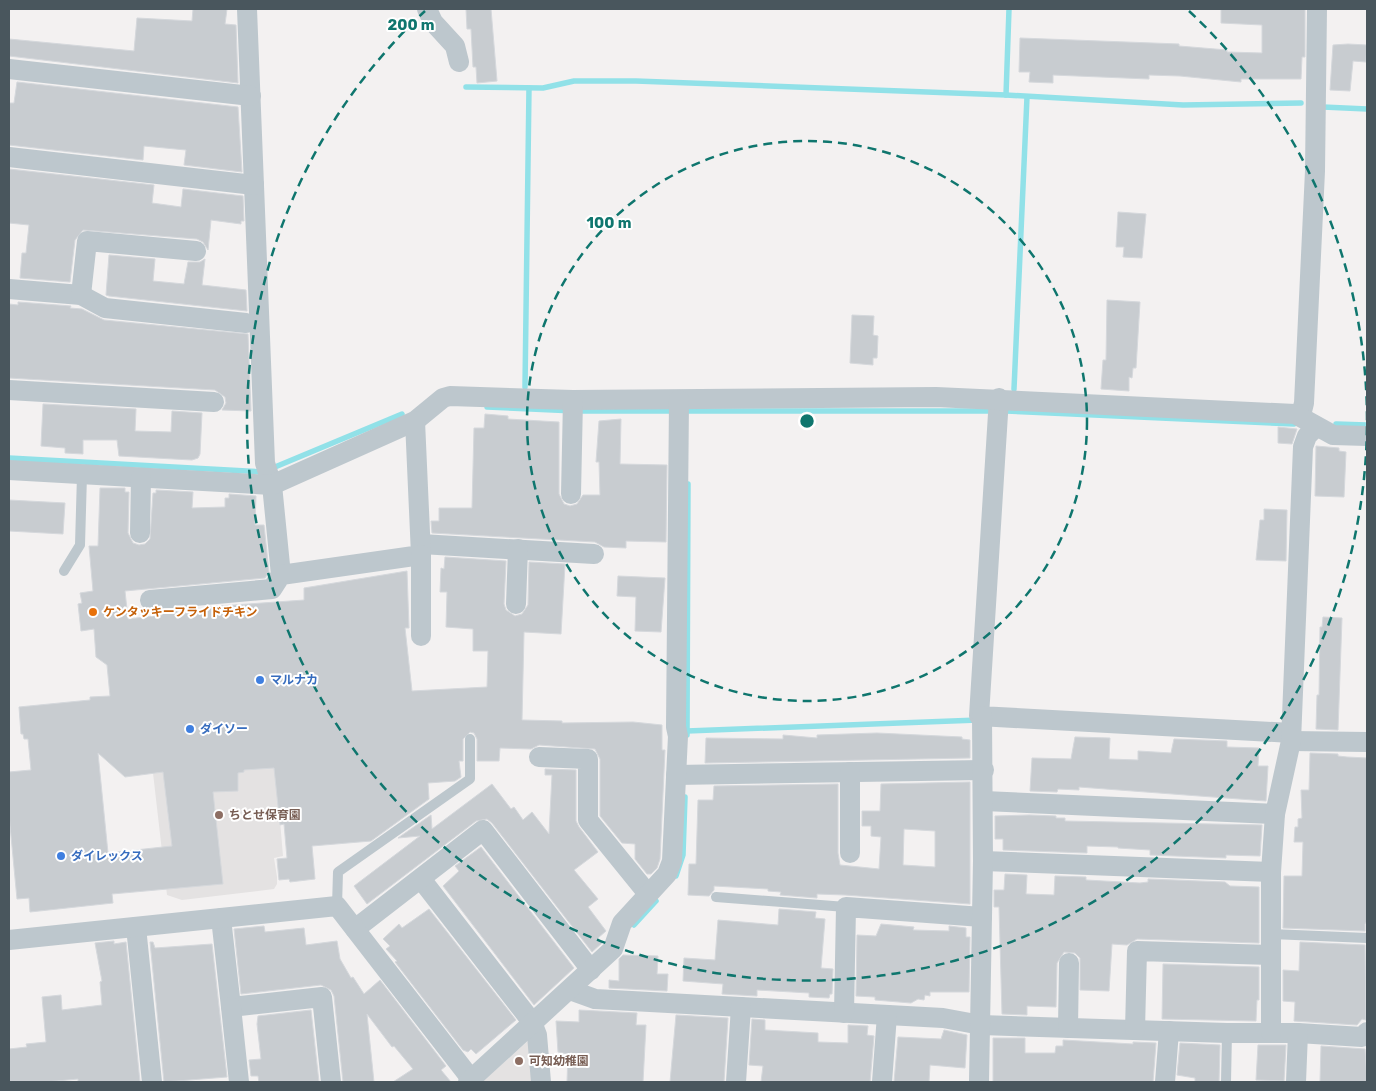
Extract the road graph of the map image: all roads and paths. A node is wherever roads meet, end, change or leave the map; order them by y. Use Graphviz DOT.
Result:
graph roads {
  1 [pos="247,9"];
  2 [pos="428,9"];
  3 [pos="1317,9"];
  4 [pos="459,62"];
  5 [pos="9,69"];
  6 [pos="251,96"];
  7 [pos="9,157"];
  8 [pos="254,185"];
  9 [pos="196,251"];
  10 [pos="9,289"];
  11 [pos="81,295"];
  12 [pos="246,322"];
  13 [pos="9,390"];
  14 [pos="214,402"];
  15 [pos="999,407"];
  16 [pos="573,408"];
  17 [pos="679,408"];
  18 [pos="415,421"];
  19 [pos="1309,421"];
  20 [pos="1367,436"];
  21 [pos="9,470"];
  22 [pos="269,474"];
  23 [pos="82,475"];
  24 [pos="141,478"];
  25 [pos="571,494"];
  26 [pos="140,533"];
  27 [pos="421,549"];
  28 [pos="518,549"];
  29 [pos="594,554"];
  30 [pos="64,571"];
  31 [pos="281,575"];
  32 [pos="150,600"];
  33 [pos="516,604"];
  34 [pos="421,636"];
  35 [pos="982,719"];
  36 [pos="1291,737"];
  37 [pos="470,739"];
  38 [pos="1367,742"];
  39 [pos="539,757"];
  40 [pos="984,770"];
  41 [pos="850,772"];
  42 [pos="683,775"];
  43 [pos="984,802"];
  44 [pos="1275,814"];
  45 [pos="850,853"];
  46 [pos="983,861"];
  47 [pos="1271,872"];
  48 [pos="420,878"];
  49 [pos="648,894"];
  50 [pos="716,897"];
  51 [pos="337,906"];
  52 [pos="846,907"];
  53 [pos="982,917"];
  54 [pos="221,918"];
  55 [pos="136,927"];
  56 [pos="355,929"];
  57 [pos="1271,934"];
  58 [pos="1367,938"];
  59 [pos="9,940"];
  60 [pos="1271,956"];
  61 [pos="1069,962"];
  62 [pos="591,970"];
  63 [pos="570,990"];
  64 [pos="231,1007"];
  65 [pos="741,1007"];
  66 [pos="844,1013"];
  67 [pos="887,1015"];
  68 [pos="532,1022"];
  69 [pos="981,1025"];
  70 [pos="1068,1028"];
  71 [pos="1135,1030"];
  72 [pos="1169,1031"];
  73 [pos="1271,1032"];
  74 [pos="1367,1032"];
  75 [pos="1227,1033"];
  76 [pos="1298,1033"];
  77 [pos="469,1080"];
  78 [pos="152,1082"];
  79 [pos="239,1082"];
  80 [pos="331,1082"];
  81 [pos="540,1082"];
  82 [pos="736,1082"];
  83 [pos="882,1082"];
  84 [pos="980,1082"];
  85 [pos="1165,1082"];
  86 [pos="1226,1082"];
  87 [pos="1296,1082"];
  1 -- 6 [label="street"];
  2 -- 4 [label="street"];
  3 -- 19 [label="street"];
  5 -- 6 [label="street"];
  6 -- 8 [label="street"];
  7 -- 8 [label="street"];
  8 -- 22 [label="street"];
  9 -- 11 [label="street"];
  10 -- 11 [label="street"];
  11 -- 12 [label="street"];
  13 -- 14 [label="street"];
  15 -- 17 [label="street"];
  15 -- 19 [label="street"];
  15 -- 35 [label="street"];
  16 -- 17 [label="street"];
  16 -- 18 [label="street"];
  16 -- 25 [label="street"];
  17 -- 42 [label="street"];
  18 -- 22 [label="street"];
  18 -- 27 [label="street"];
  19 -- 20 [label="street"];
  19 -- 36 [label="street"];
  21 -- 23 [label="street"];
  22 -- 24 [label="street"];
  22 -- 31 [label="street"];
  23 -- 24 [label="street"];
  23 -- 30 [label="lane"];
  24 -- 26 [label="street"];
  27 -- 28 [label="street"];
  27 -- 31 [label="street"];
  27 -- 34 [label="street"];
  28 -- 29 [label="street"];
  28 -- 33 [label="street"];
  31 -- 32 [label="street"];
  35 -- 36 [label="street"];
  35 -- 40 [label="street"];
  36 -- 38 [label="street"];
  36 -- 44 [label="street"];
  37 -- 51 [label="lane"];
  39 -- 49 [label="street"];
  40 -- 41 [label="street"];
  40 -- 43 [label="street"];
  41 -- 42 [label="street"];
  41 -- 45 [label="street"];
  42 -- 49 [label="street"];
  43 -- 44 [label="street"];
  43 -- 46 [label="street"];
  44 -- 47 [label="street"];
  46 -- 47 [label="street"];
  46 -- 53 [label="street"];
  47 -- 57 [label="street"];
  48 -- 56 [label="street"];
  48 -- 62 [label="street"];
  48 -- 68 [label="street"];
  49 -- 62 [label="street"];
  50 -- 52 [label="lane"];
  51 -- 54 [label="street"];
  51 -- 56 [label="street"];
  52 -- 53 [label="street"];
  52 -- 66 [label="street"];
  53 -- 69 [label="street"];
  54 -- 55 [label="street"];
  54 -- 64 [label="street"];
  55 -- 59 [label="street"];
  55 -- 78 [label="street"];
  56 -- 77 [label="street"];
  57 -- 58 [label="lane"];
  57 -- 60 [label="street"];
  60 -- 71 [label="street"];
  60 -- 73 [label="street"];
  61 -- 70 [label="street"];
  62 -- 63 [label="street"];
  63 -- 65 [label="street"];
  63 -- 68 [label="street"];
  64 -- 79 [label="street"];
  64 -- 80 [label="street"];
  65 -- 66 [label="street"];
  65 -- 82 [label="street"];
  66 -- 67 [label="street"];
  67 -- 69 [label="street"];
  67 -- 83 [label="street"];
  68 -- 77 [label="street"];
  68 -- 81 [label="street"];
  69 -- 70 [label="street"];
  69 -- 84 [label="street"];
  70 -- 71 [label="street"];
  71 -- 72 [label="street"];
  72 -- 75 [label="street"];
  72 -- 85 [label="street"];
  73 -- 75 [label="street"];
  73 -- 76 [label="street"];
  74 -- 76 [label="street"];
  75 -- 86 [label="lane"];
  76 -- 87 [label="street"];
}
